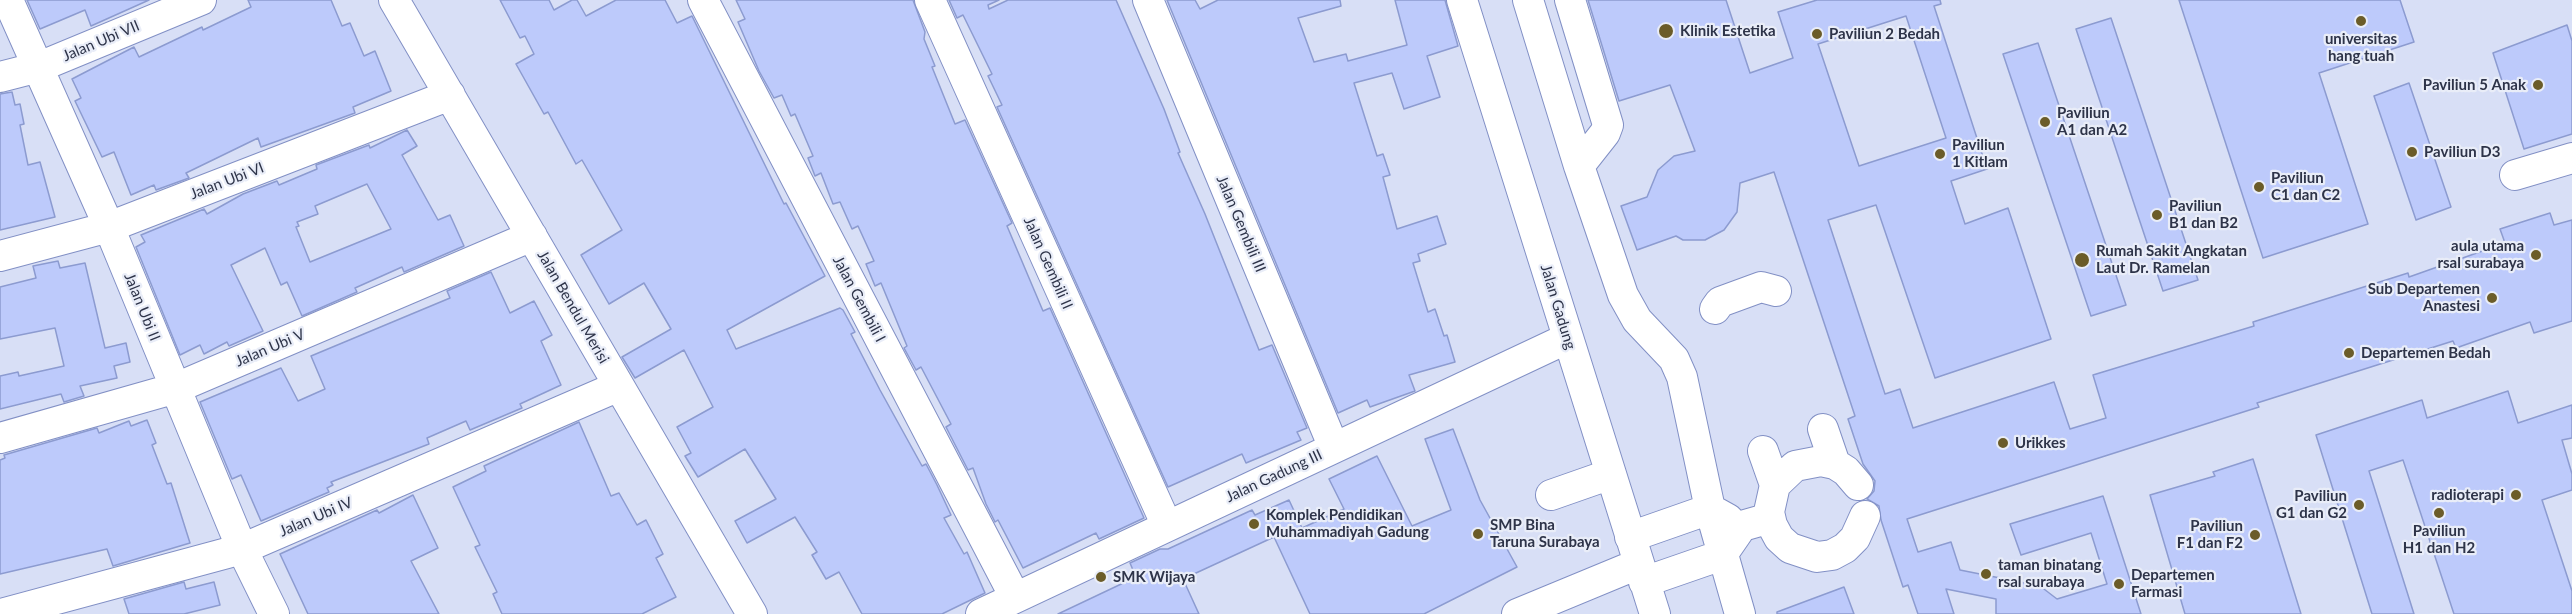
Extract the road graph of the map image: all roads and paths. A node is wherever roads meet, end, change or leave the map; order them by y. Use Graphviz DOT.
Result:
graph roads {
  1 [pos="8,0"];
  2 [pos="201,0"];
  3 [pos="394,0"];
  4 [pos="703,0"];
  5 [pos="930,0"];
  6 [pos="1148,0"];
  7 [pos="1462,0"];
  8 [pos="1528,0"];
  9 [pos="1570,0"];
  10 [pos="39,67"];
  11 [pos="0,77"];
  12 [pos="450,95"];
  13 [pos="2572,158"];
  14 [pos="1579,166"];
  15 [pos="2515,175"];
  16 [pos="110,227"];
  17 [pos="532,236"];
  18 [pos="0,256"];
  19 [pos="1776,291"];
  20 [pos="1715,309"];
  21 [pos="1568,338"];
  22 [pos="619,386"];
  23 [pos="176,388"];
  24 [pos="1823,429"];
  25 [pos="0,438"];
  26 [pos="1334,448"];
  27 [pos="1763,451"];
  28 [pos="1835,464"];
  29 [pos="1611,474"];
  30 [pos="1775,485"];
  31 [pos="1858,485"];
  32 [pos="1551,495"];
  33 [pos="1710,509"];
  34 [pos="1864,516"];
  35 [pos="1770,518"];
  36 [pos="1167,526"];
  37 [pos="1742,526"];
  38 [pos="242,549"];
  39 [pos="1722,555"];
  40 [pos="1638,561"];
  41 [pos="1015,597"];
  42 [pos="740,610"];
  43 [pos="2,614"];
  44 [pos="274,614"];
  45 [pos="981,614"];
  46 [pos="1517,614"];
  47 [pos="1655,614"];
  48 [pos="1740,614"];
  1 -- 10 [label="street, Jalan Ubi II"];
  2 -- 10 [label="street, Jalan Ubi VII"];
  3 -- 12 [label="street, Jalan Bendul Merisi"];
  4 -- 41 [label="street, Jalan Gembili I"];
  5 -- 36 [label="street, Jalan Gembili II"];
  6 -- 26 [label="street, Jalan Gembili III"];
  7 -- 21 [label="street, Jalan Gadung"];
  8 -- 14 [label="street"];
  9 -- 14 [label="street"];
  10 -- 11 [label="street, Jalan Ubi VII"];
  10 -- 16 [label="street, Jalan Ubi II"];
  12 -- 16 [label="street, Jalan Ubi VI"];
  12 -- 17 [label="street, Jalan Bendul Merisi"];
  13 -- 15 [label="street"];
  14 -- 33 [label="street"];
  16 -- 18 [label="street, Jalan Ubi VI"];
  16 -- 23 [label="street, Jalan Ubi II"];
  17 -- 22 [label="street, Jalan Bendul Merisi"];
  17 -- 23 [label="street, Jalan Ubi V"];
  19 -- 20 [label="street"];
  21 -- 26 [label="street, Jalan Gadung III"];
  21 -- 29 [label="street, Jalan Gadung"];
  22 -- 38 [label="street, Jalan Ubi IV"];
  22 -- 42 [label="street, Jalan Bendul Merisi"];
  23 -- 25 [label="street, Jalan Ubi V"];
  23 -- 38 [label="street, Jalan Ubi II"];
  24 -- 28 [label="street"];
  26 -- 36 [label="street, Jalan Gadung III"];
  27 -- 30 [label="street"];
  28 -- 30 [label="street"];
  28 -- 31 [label="street"];
  29 -- 32 [label="street"];
  29 -- 40 [label="street, Jalan Gadung"];
  30 -- 35 [label="street"];
  33 -- 37 [label="street"];
  33 -- 39 [label="street"];
  33 -- 40 [label="street"];
  34 -- 35 [label="street"];
  35 -- 37 [label="street"];
  36 -- 41 [label="street, Jalan Gadung III"];
  37 -- 39 [label="street"];
  38 -- 43 [label="street, Jalan Ubi IV"];
  38 -- 44 [label="street, Jalan Ubi II"];
  39 -- 40 [label="street"];
  39 -- 48 [label="street"];
  40 -- 46 [label="street"];
  40 -- 47 [label="street, Jalan Gadung"];
  41 -- 45 [label="street, Jalan Gadung III"];
}
